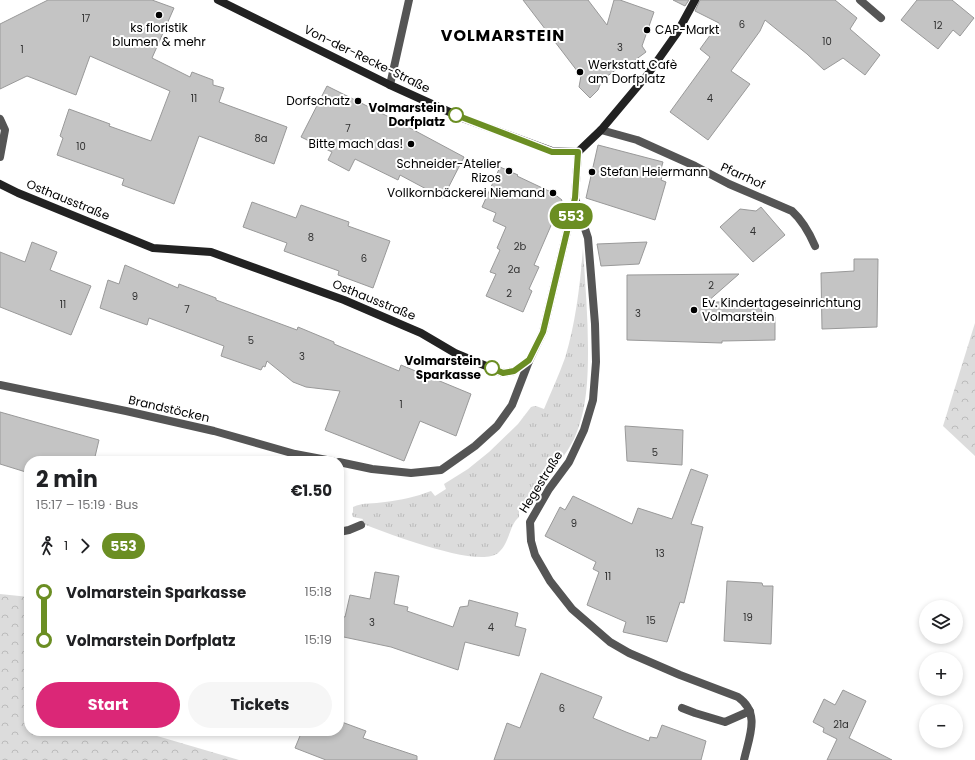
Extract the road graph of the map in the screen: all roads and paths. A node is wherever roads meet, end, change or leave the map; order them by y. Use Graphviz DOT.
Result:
graph roads {
  1 [pos="218,0"];
  2 [pos="409,0"];
  3 [pos="695,0"];
  4 [pos="860,0"];
  5 [pos="881,18"];
  6 [pos="390,85"];
  7 [pos="0,119"];
  8 [pos="601,130"];
  9 [pos="578,152"];
  10 [pos="0,157"];
  11 [pos="0,184"];
  12 [pos="575,198"];
  13 [pos="815,246"];
  14 [pos="529,360"];
  15 [pos="0,385"];
  16 [pos="306,456"];
  17 [pos="344,463"];
  18 [pos="361,525"];
  19 [pos="344,530"];
  20 [pos="682,708"];
  21 [pos="750,711"];
  22 [pos="744,760"];
  1 -- 6 [label="street, Von-der-Recke-Straße"];
  2 -- 6 [label="street"];
  3 -- 8 [label="street"];
  4 -- 5 [label="street"];
  6 -- 9 [label="street, Von-der-Recke-Straße"];
  7 -- 10 [label="street"];
  8 -- 9 [label="street"];
  8 -- 13 [label="street, Pfarrhof"];
  9 -- 12 [label="street, Osthausstraße"];
  11 -- 14 [label="street, Osthausstraße"];
  12 -- 14 [label="street, Osthausstraße"];
  12 -- 21 [label="street, Hegestraße"];
  14 -- 17 [label="street"];
  15 -- 16 [label="street, Brandstöcken"];
  18 -- 19 [label="street"];
  20 -- 21 [label="street"];
  21 -- 22 [label="street"];
}
